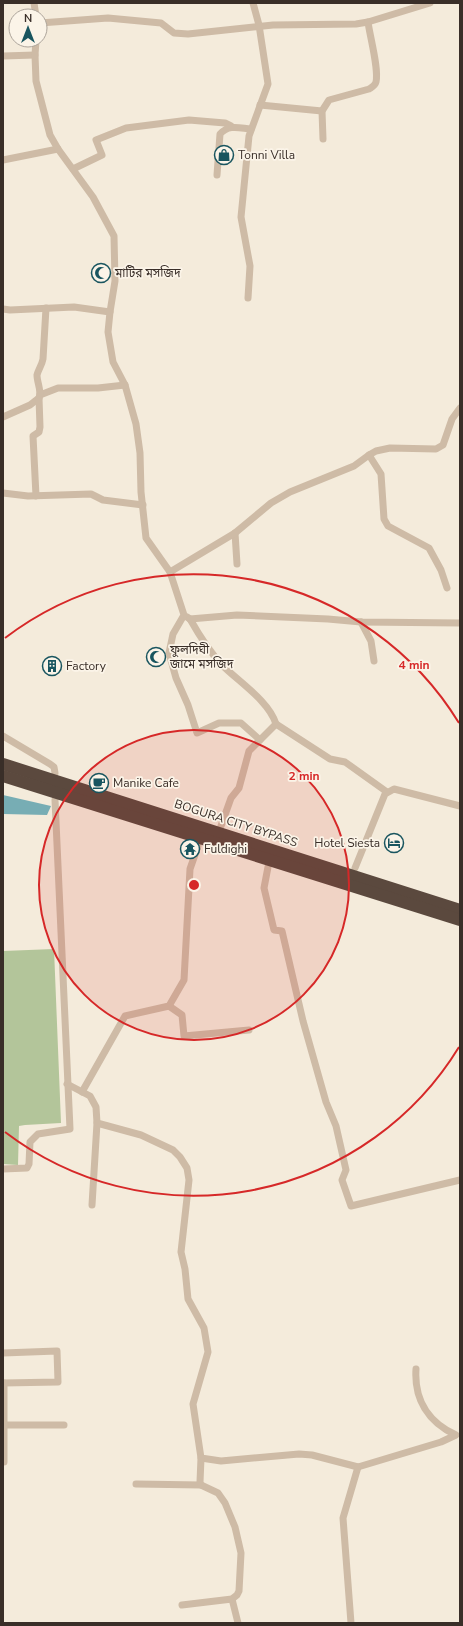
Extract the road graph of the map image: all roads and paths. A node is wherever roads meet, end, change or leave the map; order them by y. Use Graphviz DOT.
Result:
graph roads {
  1 [pos="253,3"];
  2 [pos="430,3"];
  3 [pos="48,22"];
  4 [pos="368,22"];
  5 [pos="259,26"];
  6 [pos="35,48"];
  7 [pos="35,55"];
  8 [pos="3,56"];
  9 [pos="260,105"];
  10 [pos="322,111"];
  11 [pos="231,126"];
  12 [pos="251,129"];
  13 [pos="323,139"];
  14 [pos="58,149"];
  15 [pos="3,160"];
  16 [pos="73,169"];
  17 [pos="217,175"];
  18 [pos="248,298"];
  19 [pos="46,308"];
  20 [pos="3,309"];
  21 [pos="110,312"];
  22 [pos="124,385"];
  23 [pos="39,397"];
  24 [pos="460,408"];
  25 [pos="3,417"];
  26 [pos="369,455"];
  27 [pos="3,494"];
  28 [pos="36,496"];
  29 [pos="142,505"];
  30 [pos="235,533"];
  31 [pos="237,564"];
  32 [pos="170,572"];
  33 [pos="447,588"];
  34 [pos="187,617"];
  35 [pos="361,622"];
  36 [pos="460,623"];
  37 [pos="374,661"];
  38 [pos="276,724"];
  39 [pos="3,736"];
  40 [pos="260,740"];
  41 [pos="3,764"];
  42 [pos="55,773"];
  43 [pos="3,776"];
  44 [pos="387,792"];
  45 [pos="55,800"];
  46 [pos="460,806"];
  47 [pos="221,826"];
  48 [pos="198,846"];
  49 [pos="268,867"];
  50 [pos="354,868"];
  51 [pos="460,910"];
  52 [pos="460,920"];
  53 [pos="169,1006"];
  54 [pos="250,1030"];
  55 [pos="68,1084"];
  56 [pos="82,1092"];
  57 [pos="97,1123"];
  58 [pos="3,1169"];
  59 [pos="460,1180"];
  60 [pos="92,1205"];
  61 [pos="3,1353"];
  62 [pos="416,1369"];
  63 [pos="3,1383"];
  64 [pos="4,1425"];
  65 [pos="64,1425"];
  66 [pos="458,1435"];
  67 [pos="201,1458"];
  68 [pos="4,1462"];
  69 [pos="358,1467"];
  70 [pos="136,1484"];
  71 [pos="201,1485"];
  72 [pos="232,1599"];
  73 [pos="182,1605"];
  74 [pos="238,1623"];
  75 [pos="351,1623"];
  1 -- 5 [label="street"];
  2 -- 4 [label="street"];
  3 -- 5 [label="street"];
  4 -- 5 [label="street"];
  4 -- 10 [label="street"];
  5 -- 9 [label="street"];
  6 -- 7 [label="street"];
  7 -- 8 [label="street"];
  7 -- 14 [label="street"];
  9 -- 10 [label="street"];
  9 -- 12 [label="street"];
  10 -- 13 [label="street"];
  11 -- 12 [label="street"];
  11 -- 16 [label="street"];
  11 -- 17 [label="street"];
  12 -- 18 [label="street"];
  14 -- 15 [label="street"];
  14 -- 16 [label="street"];
  16 -- 21 [label="street"];
  19 -- 20 [label="street"];
  19 -- 21 [label="street"];
  19 -- 23 [label="street"];
  21 -- 22 [label="street"];
  22 -- 23 [label="street"];
  22 -- 29 [label="street"];
  23 -- 25 [label="street"];
  23 -- 28 [label="street"];
  24 -- 26 [label="street"];
  26 -- 30 [label="street"];
  26 -- 33 [label="street"];
  27 -- 28 [label="street"];
  28 -- 29 [label="street"];
  29 -- 32 [label="street"];
  30 -- 31 [label="street"];
  30 -- 32 [label="street"];
  32 -- 34 [label="street"];
  34 -- 35 [label="street"];
  34 -- 38 [label="street"];
  34 -- 40 [label="street"];
  35 -- 36 [label="street"];
  35 -- 37 [label="street"];
  38 -- 40 [label="street"];
  38 -- 44 [label="street"];
  39 -- 42 [label="street"];
  40 -- 47 [label="street"];
  41 -- 51 [label="highway, BOGURA CITY BYPASS"];
  43 -- 52 [label="highway, BOGURA CITY BYPASS"];
  44 -- 46 [label="street"];
  44 -- 50 [label="street"];
  45 -- 55 [label="street"];
  48 -- 53 [label="street"];
  49 -- 59 [label="street"];
  53 -- 54 [label="street"];
  53 -- 56 [label="street"];
  55 -- 56 [label="street"];
  55 -- 58 [label="street"];
  56 -- 57 [label="street"];
  57 -- 60 [label="street"];
  57 -- 67 [label="street"];
  61 -- 63 [label="street"];
  62 -- 66 [label="street"];
  63 -- 64 [label="street"];
  64 -- 65 [label="street"];
  64 -- 68 [label="street"];
  66 -- 69 [label="street"];
  67 -- 69 [label="street"];
  67 -- 71 [label="street"];
  69 -- 75 [label="street"];
  70 -- 71 [label="street"];
  71 -- 72 [label="street"];
  72 -- 73 [label="street"];
  72 -- 74 [label="street"];
}
